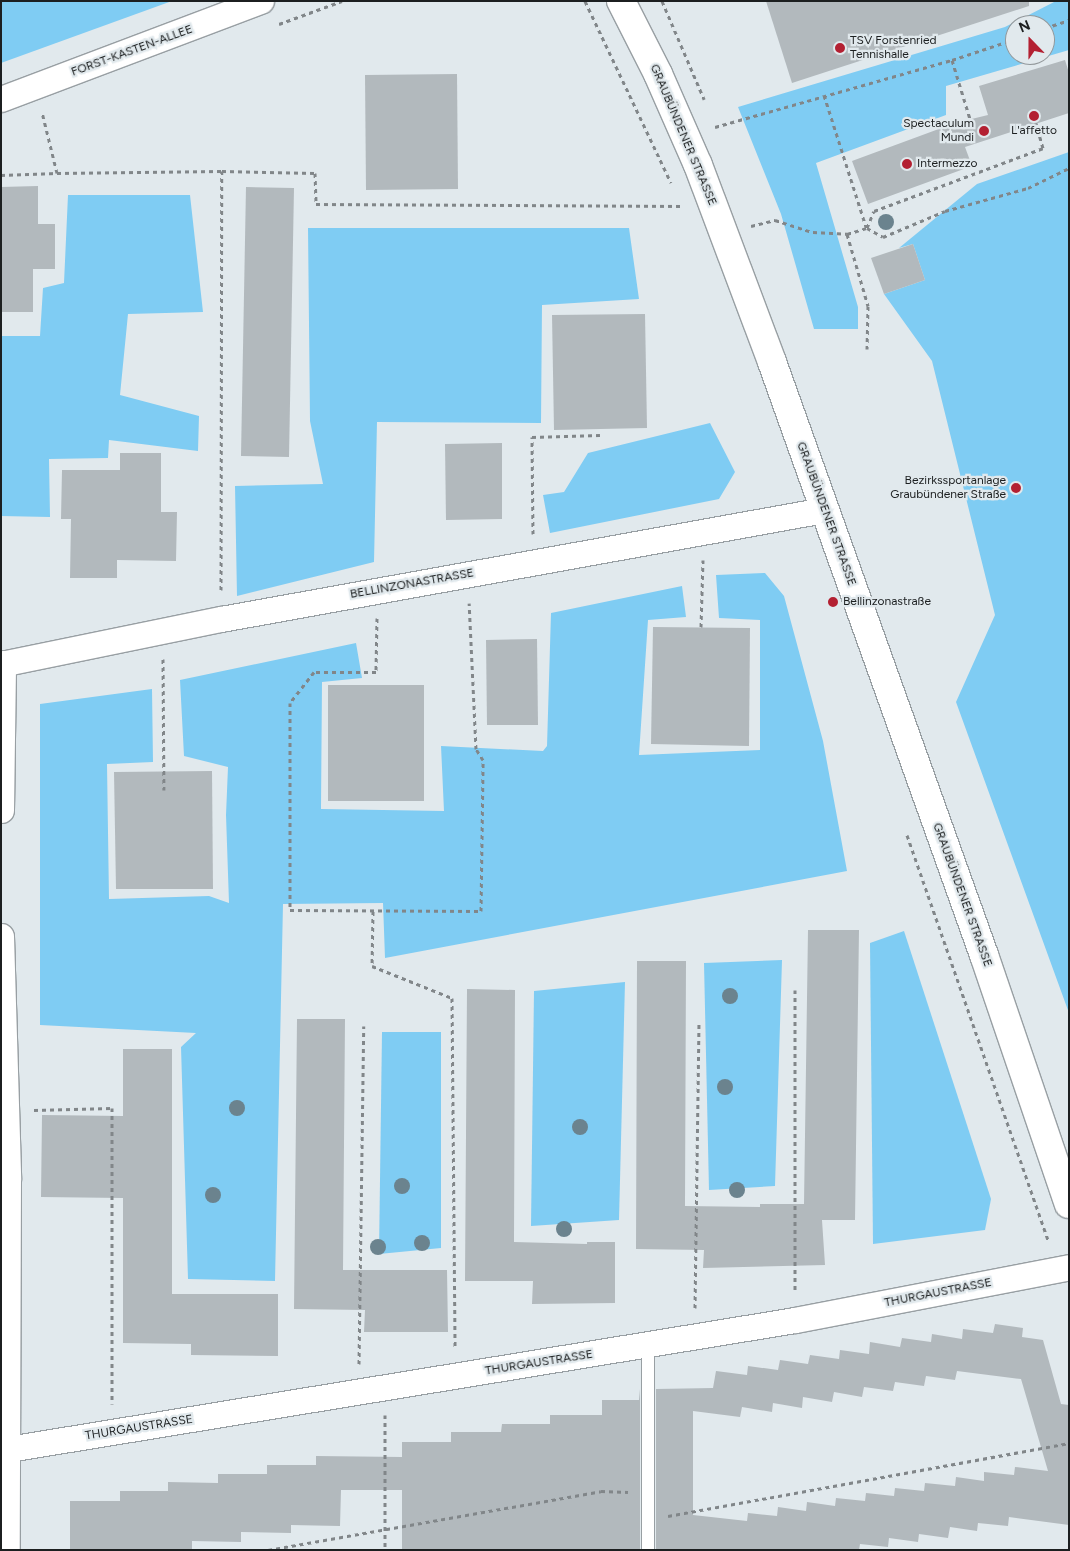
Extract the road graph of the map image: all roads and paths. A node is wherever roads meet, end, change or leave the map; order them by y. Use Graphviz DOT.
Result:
graph roads {
  1 [pos="261,1"];
  2 [pos="585,1"];
  3 [pos="621,1"];
  4 [pos="662,1"];
  5 [pos="1069,20"];
  6 [pos="1055,25"];
  7 [pos="1005,41"];
  8 [pos="952,60"];
  9 [pos="35,87"];
  10 [pos="824,95"];
  11 [pos="1,99"];
  12 [pos="704,100"];
  13 [pos="711,118"];
  14 [pos="970,119"];
  15 [pos="1036,123"];
  16 [pos="1069,168"];
  17 [pos="222,171"];
  18 [pos="57,173"];
  19 [pos="1,175"];
  20 [pos="674,189"];
  21 [pos="678,198"];
  22 [pos="682,206"];
  23 [pos="685,215"];
  24 [pos="751,226"];
  25 [pos="867,228"];
  26 [pos="847,234"];
  27 [pos="867,349"];
  28 [pos="600,436"];
  29 [pos="824,510"];
  30 [pos="704,532"];
  31 [pos="534,562"];
  32 [pos="468,574"];
  33 [pos="378,590"];
  34 [pos="221,619"];
  35 [pos="701,627"];
  36 [pos="163,631"];
  37 [pos="2,663"];
  38 [pos="164,790"];
  39 [pos="1,810"];
  40 [pos="906,831"];
  41 [pos="373,911"];
  42 [pos="1,936"];
  43 [pos="795,990"];
  44 [pos="699,1022"];
  45 [pos="364,1026"];
  46 [pos="6,1110"];
  47 [pos="5,1179"];
  48 [pos="1069,1204"];
  49 [pos="1063,1268"];
  50 [pos="796,1320"];
  51 [pos="694,1337"];
  52 [pos="648,1345"];
  53 [pos="455,1377"];
  54 [pos="385,1387"];
  55 [pos="359,1392"];
  56 [pos="112,1432"];
  57 [pos="1069,1443"];
  58 [pos="8,1449"];
  59 [pos="648,1492"];
  60 [pos="648,1520"];
  61 [pos="385,1529"];
  62 [pos="7,1550"];
  63 [pos="268,1550"];
  64 [pos="385,1550"];
  65 [pos="648,1550"];
  1 -- 9 [label="street, FORST-KASTEN-ALLEE"];
  2 -- 20 [label="path"];
  3 -- 29 [label="street, GRAUBÜNDENER STRASSE"];
  4 -- 12 [label="path"];
  5 -- 6 [label="path"];
  7 -- 8 [label="path"];
  8 -- 10 [label="path"];
  8 -- 14 [label="path"];
  9 -- 11 [label="street, FORST-KASTEN-ALLEE"];
  9 -- 18 [label="path"];
  10 -- 13 [label="path"];
  10 -- 25 [label="path"];
  15 -- 25 [label="path"];
  16 -- 25 [label="path"];
  17 -- 18 [label="path"];
  17 -- 22 [label="path"];
  17 -- 34 [label="path"];
  18 -- 19 [label="path"];
  21 -- 22 [label="path"];
  22 -- 23 [label="path"];
  24 -- 26 [label="path"];
  25 -- 26 [label="path"];
  26 -- 27 [label="path"];
  28 -- 31 [label="path"];
  29 -- 30 [label="street, BELLINZONASTRASSE"];
  29 -- 48 [label="street, GRAUBÜNDENER STRASSE"];
  30 -- 31 [label="street, BELLINZONASTRASSE"];
  30 -- 35 [label="path"];
  31 -- 32 [label="street, BELLINZONASTRASSE"];
  32 -- 33 [label="street, BELLINZONASTRASSE"];
  32 -- 41 [label="path"];
  33 -- 34 [label="street, BELLINZONASTRASSE"];
  33 -- 41 [label="path"];
  34 -- 36 [label="street, BELLINZONASTRASSE"];
  36 -- 37 [label="street, BELLINZONASTRASSE"];
  36 -- 38 [label="path"];
  37 -- 39 [label="street"];
  40 -- 49 [label="path"];
  41 -- 53 [label="path"];
  42 -- 46 [label="street"];
  43 -- 50 [label="path"];
  44 -- 51 [label="path"];
  45 -- 55 [label="path"];
  46 -- 47 [label="street"];
  46 -- 56 [label="path"];
  47 -- 58 [label="street"];
  49 -- 50 [label="street, THURGAUSTRASSE"];
  50 -- 51 [label="street, THURGAUSTRASSE"];
  51 -- 52 [label="street, THURGAUSTRASSE"];
  52 -- 53 [label="street, THURGAUSTRASSE"];
  52 -- 59 [label="lane"];
  53 -- 54 [label="street, THURGAUSTRASSE"];
  54 -- 55 [label="street, THURGAUSTRASSE"];
  54 -- 61 [label="path"];
  55 -- 56 [label="street, THURGAUSTRASSE"];
  56 -- 58 [label="street, THURGAUSTRASSE"];
  57 -- 60 [label="path"];
  58 -- 62 [label="street"];
  59 -- 60 [label="lane"];
  59 -- 61 [label="path"];
  60 -- 65 [label="lane"];
  61 -- 63 [label="path"];
  61 -- 64 [label="path"];
}
